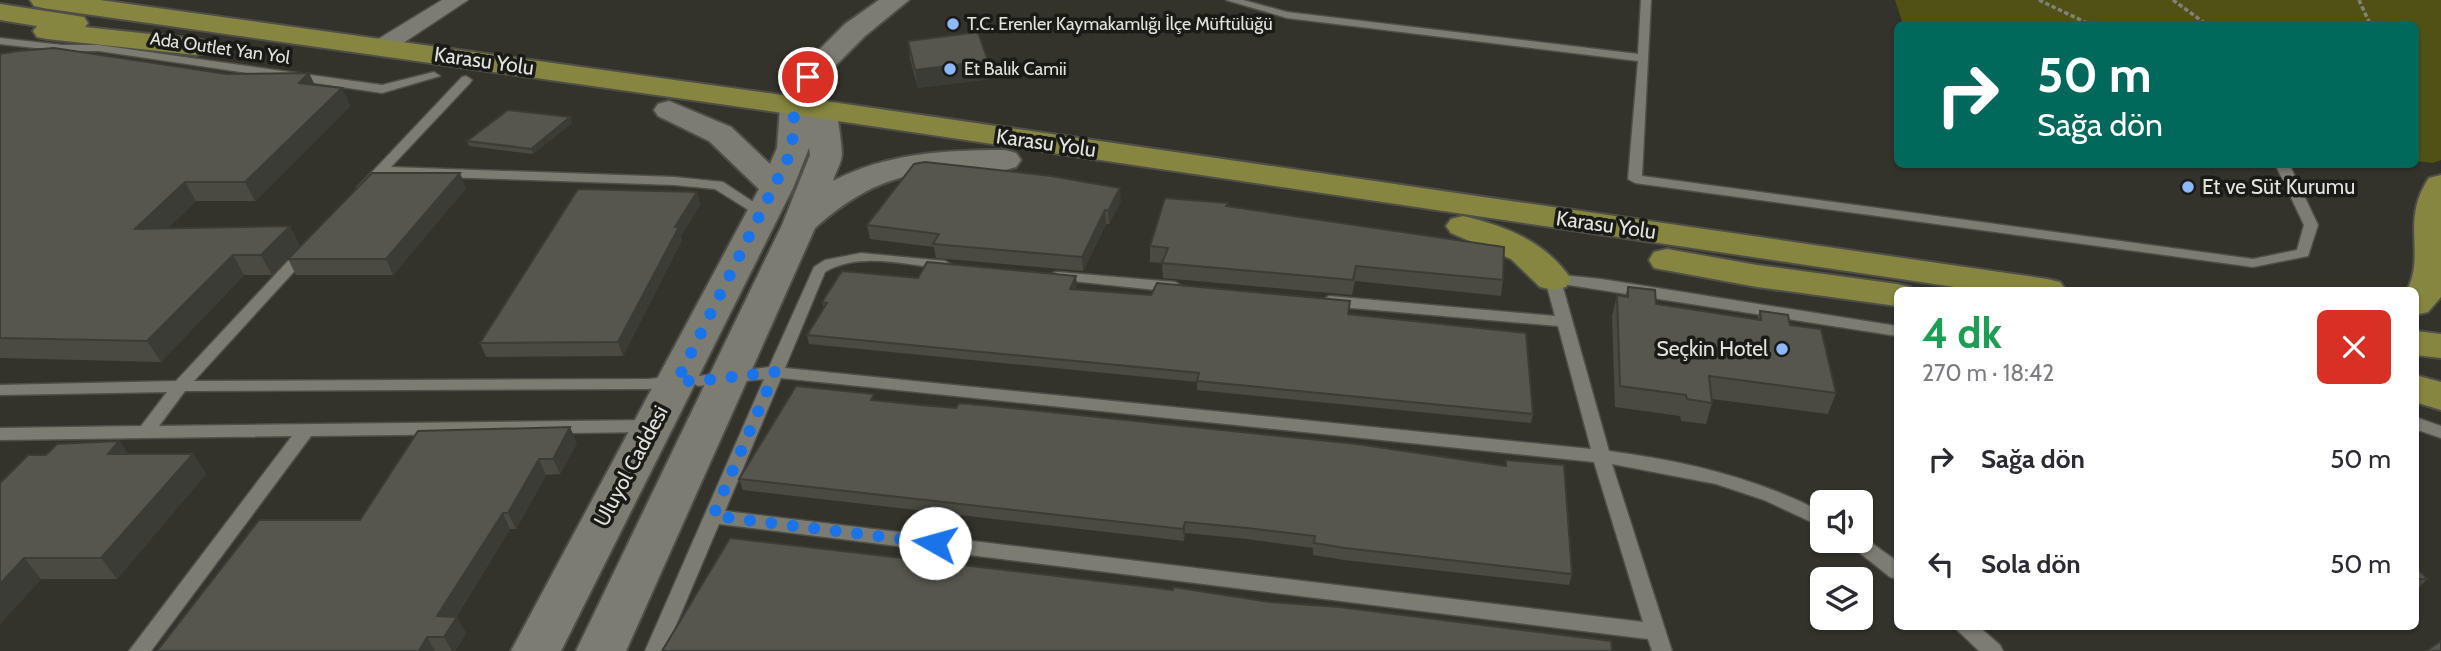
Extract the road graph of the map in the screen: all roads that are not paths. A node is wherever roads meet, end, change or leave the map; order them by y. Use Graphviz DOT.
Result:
graph roads {
  1 [pos="43,0"];
  2 [pos="138,0"];
  3 [pos="457,0"];
  4 [pos="1231,0"];
  5 [pos="1646,0"];
  6 [pos="894,3"];
  7 [pos="0,12"];
  8 [pos="0,26"];
  9 [pos="0,41"];
  10 [pos="383,46"];
  11 [pos="329,50"];
  12 [pos="1644,58"];
  13 [pos="434,76"];
  14 [pos="466,80"];
  15 [pos="669,110"];
  16 [pos="808,120"];
  17 [pos="1005,160"];
  18 [pos="2284,168"];
  19 [pos="379,171"];
  20 [pos="2441,184"];
  21 [pos="351,202"];
  22 [pos="779,209"];
  23 [pos="1463,226"];
  24 [pos="313,243"];
  25 [pos="962,267"];
  26 [pos="1045,275"];
  27 [pos="1553,279"];
  28 [pos="2025,287"];
  29 [pos="1195,289"];
  30 [pos="1894,295"];
  31 [pos="1318,300"];
  32 [pos="2419,300"];
  33 [pos="1564,321"];
  34 [pos="1894,331"];
  35 [pos="2419,343"];
  36 [pos="2441,346"];
  37 [pos="2419,370"];
  38 [pos="775,372"];
  39 [pos="2441,373"];
  40 [pos="701,380"];
  41 [pos="180,386"];
  42 [pos="2419,389"];
  43 [pos="0,390"];
  44 [pos="2441,396"];
  45 [pos="2419,424"];
  46 [pos="651,426"];
  47 [pos="306,430"];
  48 [pos="146,432"];
  49 [pos="2441,432"];
  50 [pos="0,434"];
  51 [pos="1601,456"];
  52 [pos="1810,514"];
  53 [pos="713,516"];
  54 [pos="1873,553"];
  55 [pos="1894,570"];
  56 [pos="1969,630"];
  57 [pos="1659,642"];
  58 [pos="139,651"];
  59 [pos="536,651"];
  60 [pos="601,651"];
  61 [pos="655,651"];
  62 [pos="1993,651"];
  1 -- 11 [label="highway, Karasu Yolu"];
  2 -- 11 [label="highway"];
  3 -- 10 [label="street"];
  4 -- 12 [label="lane"];
  5 -- 12 [label="lane"];
  6 -- 16 [label="main road, Uluyol Caddesi"];
  7 -- 11 [label="highway, Karasu Yolu"];
  8 -- 11 [label="highway"];
  9 -- 13 [label="lane, Ada Outlet Yan Yol"];
  10 -- 11 [label="highway, Karasu Yolu"];
  10 -- 16 [label="highway, Karasu Yolu"];
  11 -- 13 [label="highway, Karasu Yolu"];
  12 -- 18 [label="lane"];
  13 -- 14 [label="highway, Karasu Yolu"];
  14 -- 15 [label="highway, Karasu Yolu"];
  14 -- 19 [label="lane"];
  15 -- 16 [label="highway, Karasu Yolu"];
  15 -- 22 [label="main road"];
  16 -- 17 [label="highway, Karasu Yolu"];
  16 -- 22 [label="main road, Uluyol Caddesi"];
  16 -- 28 [label="highway, Karasu Yolu"];
  17 -- 22 [label="main road"];
  17 -- 23 [label="highway, Karasu Yolu"];
  19 -- 21 [label="lane"];
  19 -- 22 [label="lane"];
  20 -- 32 [label="highway"];
  22 -- 40 [label="main road, Uluyol Caddesi"];
  23 -- 27 [label="highway"];
  23 -- 30 [label="highway, Karasu Yolu"];
  24 -- 41 [label="lane"];
  25 -- 38 [label="lane"];
  26 -- 29 [label="lane"];
  27 -- 33 [label="lane"];
  27 -- 34 [label="lane"];
  31 -- 33 [label="lane"];
  33 -- 51 [label="lane"];
  35 -- 36 [label="highway"];
  37 -- 39 [label="highway"];
  38 -- 40 [label="lane"];
  38 -- 51 [label="lane"];
  38 -- 53 [label="lane"];
  40 -- 41 [label="lane"];
  40 -- 46 [label="main road, Uluyol Caddesi"];
  40 -- 60 [label="main road"];
  41 -- 43 [label="lane"];
  41 -- 48 [label="lane"];
  42 -- 44 [label="highway"];
  45 -- 49 [label="lane"];
  46 -- 47 [label="lane"];
  46 -- 59 [label="main road, Uluyol Caddesi"];
  47 -- 48 [label="lane"];
  47 -- 58 [label="lane"];
  48 -- 50 [label="lane"];
  51 -- 52 [label="lane"];
  51 -- 57 [label="lane"];
  53 -- 57 [label="lane"];
  53 -- 61 [label="lane"];
  54 -- 55 [label="lane"];
  56 -- 62 [label="lane"];
}
